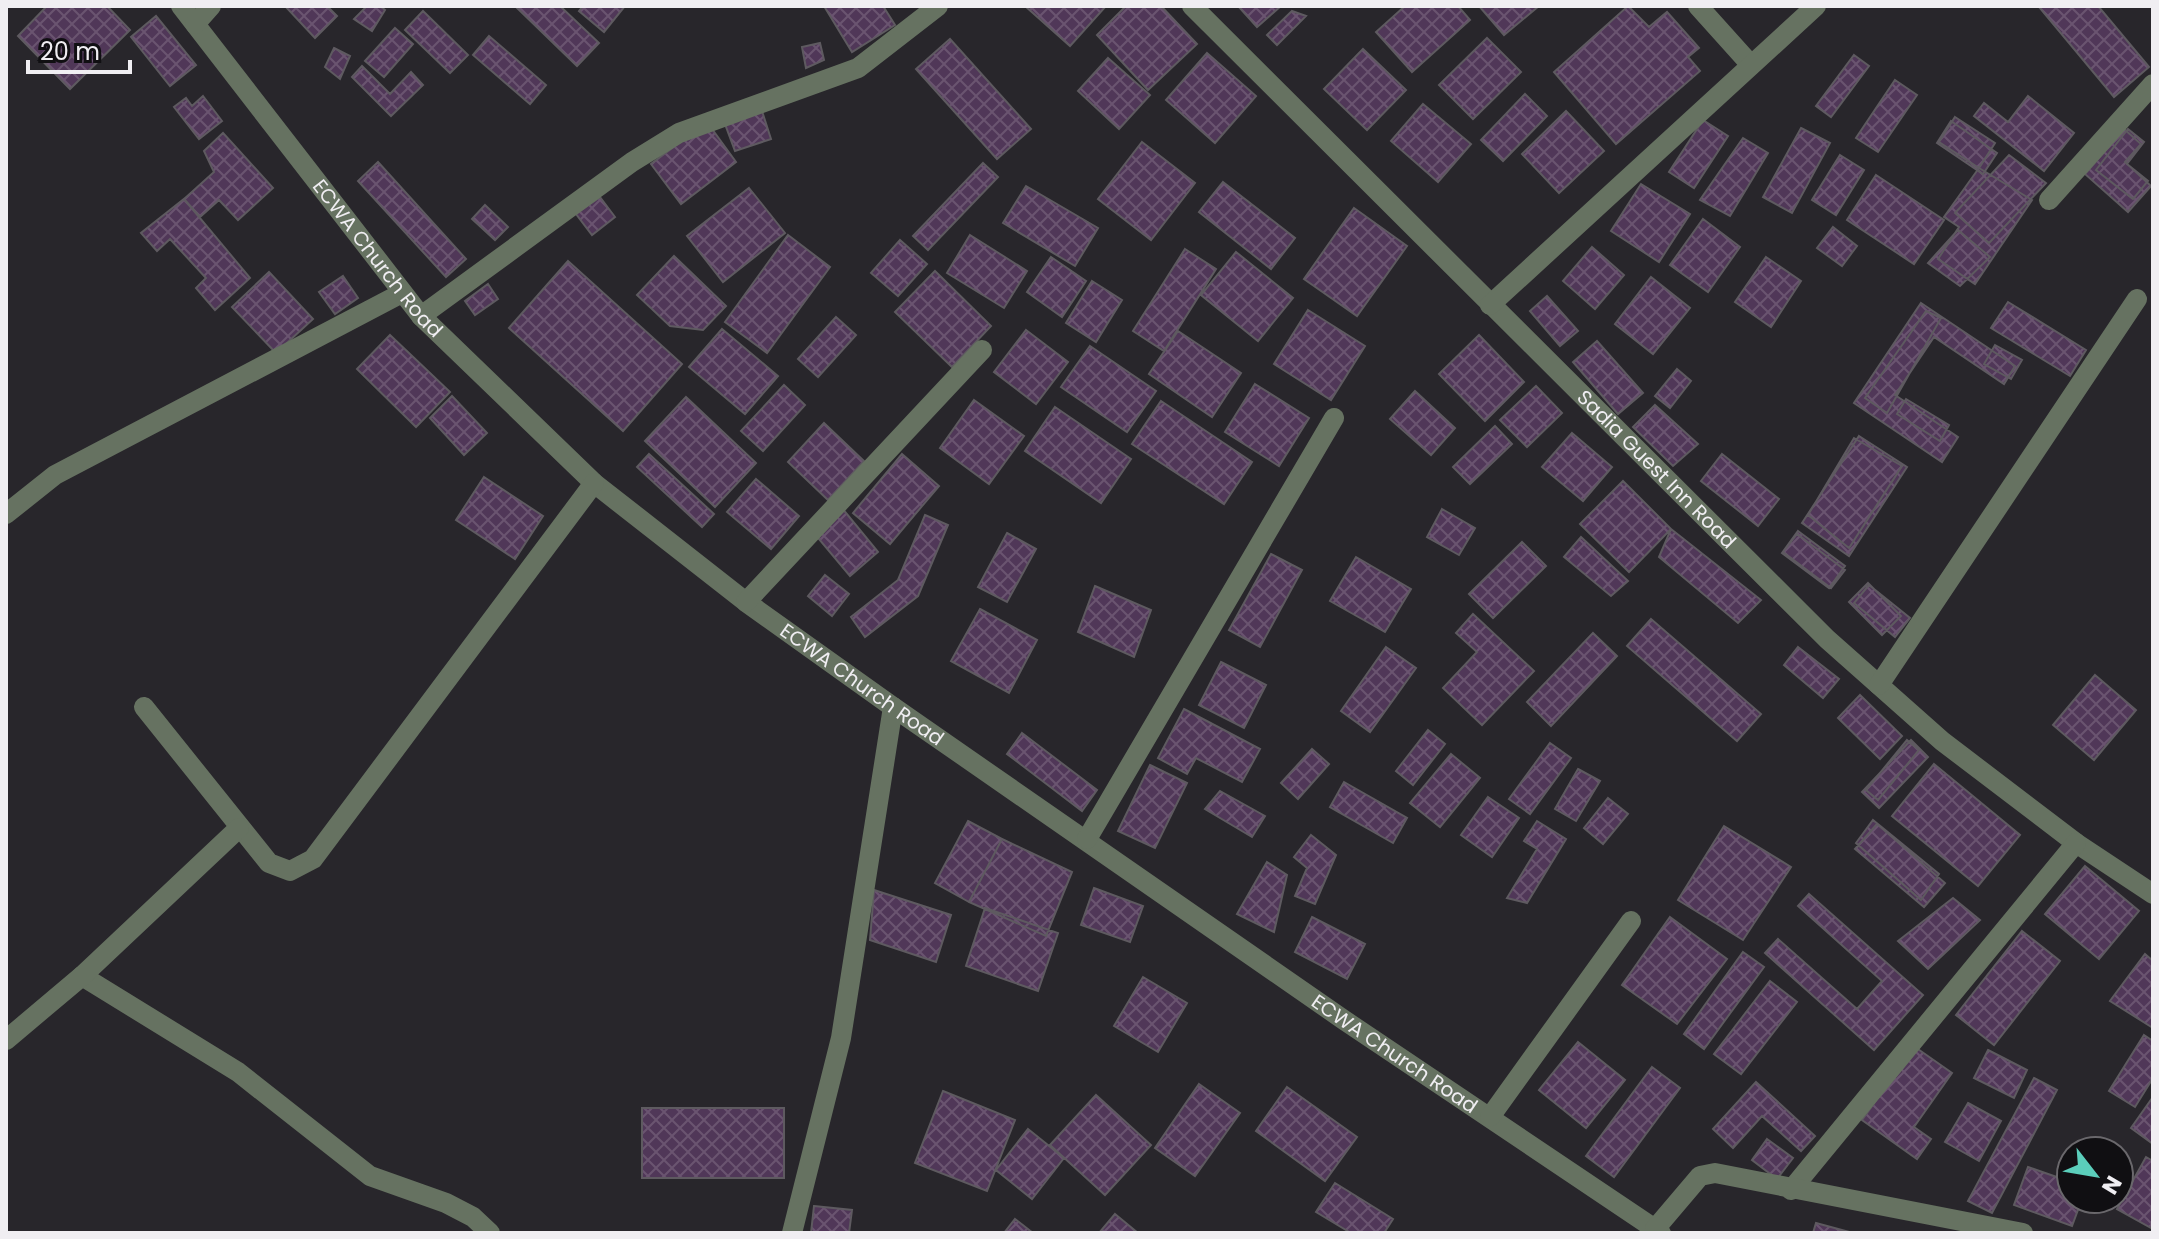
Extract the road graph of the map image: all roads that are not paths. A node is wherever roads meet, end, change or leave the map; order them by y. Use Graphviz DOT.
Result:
graph roads {
  1 [pos="181,6"];
  2 [pos="211,6"];
  3 [pos="938,6"];
  4 [pos="1192,6"];
  5 [pos="1698,6"];
  6 [pos="1816,6"];
  7 [pos="195,24"];
  8 [pos="1751,65"];
  9 [pos="2153,84"];
  10 [pos="2049,200"];
  11 [pos="402,293"];
  12 [pos="2137,299"];
  13 [pos="1490,305"];
  14 [pos="421,316"];
  15 [pos="982,350"];
  16 [pos="1334,418"];
  17 [pos="594,483"];
  18 [pos="6,514"];
  19 [pos="746,602"];
  20 [pos="1879,685"];
  21 [pos="144,707"];
  22 [pos="893,707"];
  23 [pos="239,828"];
  24 [pos="1087,839"];
  25 [pos="2076,843"];
  26 [pos="2153,894"];
  27 [pos="1631,921"];
  28 [pos="82,976"];
  29 [pos="6,1040"];
  30 [pos="1490,1117"];
  31 [pos="1791,1190"];
  32 [pos="1658,1231"];
  33 [pos="490,1233"];
  34 [pos="792,1233"];
  35 [pos="2023,1233"];
  1 -- 7 [label="street, ECWA Church Road"];
  2 -- 7 [label="street"];
  3 -- 14 [label="street"];
  4 -- 13 [label="street, Sadia Guest Inn Road"];
  5 -- 8 [label="street"];
  6 -- 8 [label="street"];
  7 -- 11 [label="street, ECWA Church Road"];
  8 -- 13 [label="street"];
  9 -- 10 [label="street"];
  11 -- 14 [label="street, ECWA Church Road"];
  11 -- 18 [label="street"];
  12 -- 20 [label="street"];
  13 -- 20 [label="street, Sadia Guest Inn Road"];
  14 -- 17 [label="street, ECWA Church Road"];
  15 -- 19 [label="street"];
  16 -- 24 [label="street"];
  17 -- 19 [label="street, ECWA Church Road"];
  17 -- 23 [label="street"];
  19 -- 22 [label="street, ECWA Church Road"];
  20 -- 25 [label="street, Sadia Guest Inn Road"];
  21 -- 23 [label="street"];
  22 -- 24 [label="street, ECWA Church Road"];
  22 -- 34 [label="street"];
  23 -- 28 [label="street"];
  24 -- 30 [label="street, ECWA Church Road"];
  25 -- 26 [label="street, Sadia Guest Inn Road"];
  25 -- 31 [label="street"];
  27 -- 30 [label="street"];
  28 -- 29 [label="street"];
  28 -- 33 [label="street"];
  30 -- 32 [label="street, ECWA Church Road"];
  31 -- 32 [label="street"];
  31 -- 35 [label="street"];
}
